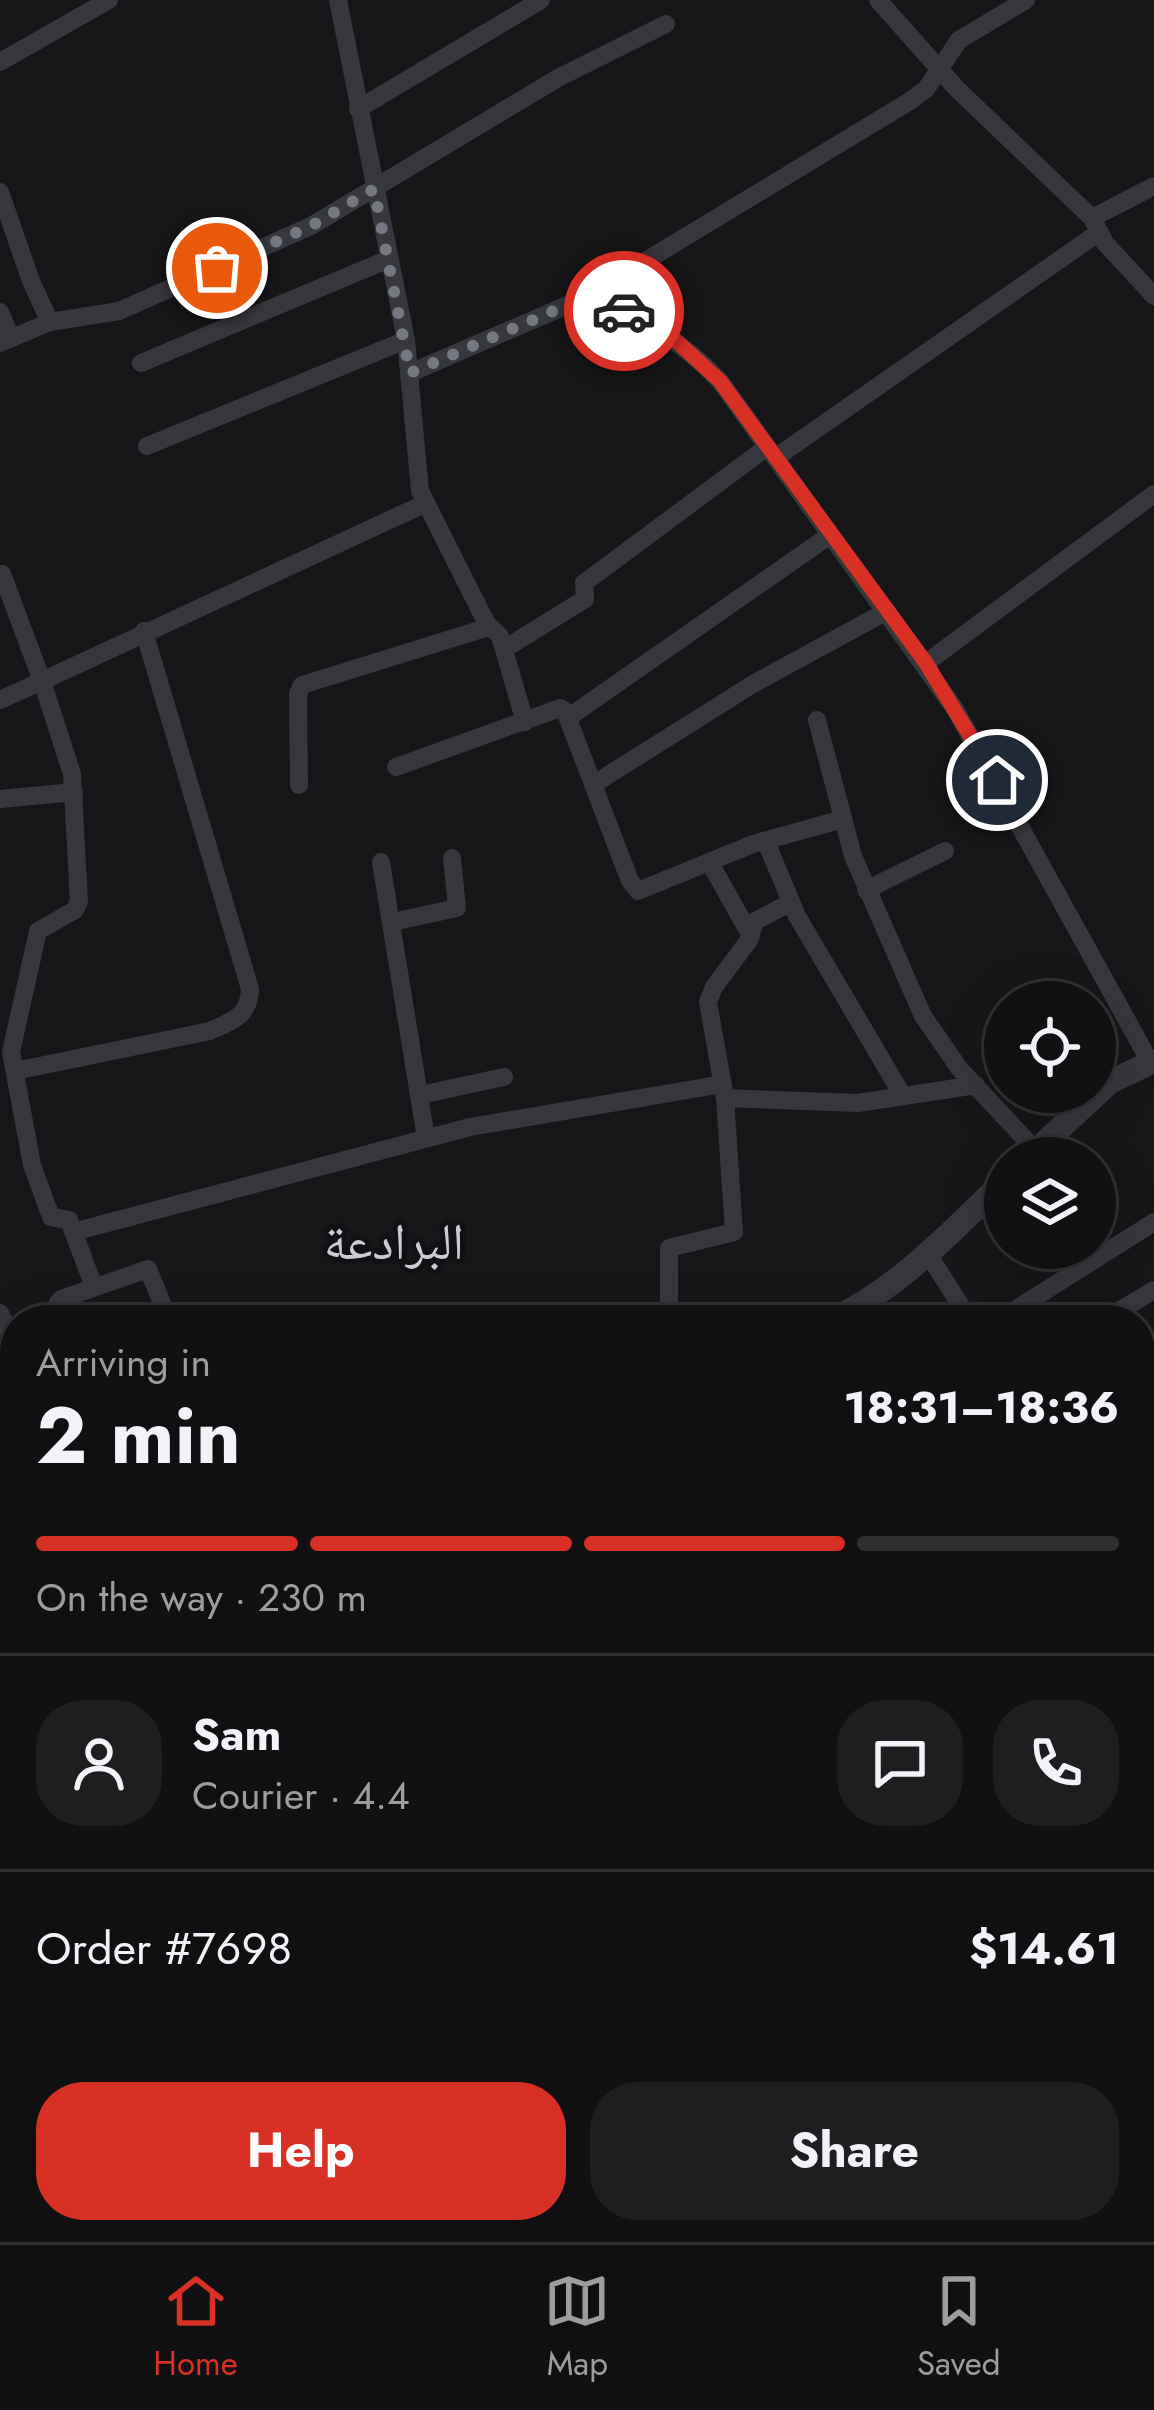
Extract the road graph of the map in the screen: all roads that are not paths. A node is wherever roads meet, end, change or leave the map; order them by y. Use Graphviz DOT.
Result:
graph roads {
  1 [pos="109,0"];
  2 [pos="541,0"];
  3 [pos="878,0"];
  4 [pos="1026,0"];
  5 [pos="340,1"];
  6 [pos="666,24"];
  7 [pos="0,62"];
  8 [pos="939,71"];
  9 [pos="358,109"];
  10 [pos="1154,187"];
  11 [pos="374,189"];
  12 [pos="0,192"];
  13 [pos="1095,225"];
  14 [pos="389,260"];
  15 [pos="1154,296"];
  16 [pos="586,297"];
  17 [pos="0,312"];
  18 [pos="50,322"];
  19 [pos="406,340"];
  20 [pos="5,341"];
  21 [pos="141,362"];
  22 [pos="410,373"];
  23 [pos="148,446"];
  24 [pos="771,452"];
  25 [pos="1154,494"];
  26 [pos="424,504"];
  27 [pos="830,535"];
  28 [pos="2,574"];
  29 [pos="887,611"];
  30 [pos="489,627"];
  31 [pos="144,632"];
  32 [pos="505,649"];
  33 [pos="926,663"];
  34 [pos="42,682"];
  35 [pos="0,700"];
  36 [pos="569,717"];
  37 [pos="817,720"];
  38 [pos="524,722"];
  39 [pos="396,766"];
  40 [pos="594,784"];
  41 [pos="299,785"];
  42 [pos="74,793"];
  43 [pos="0,799"];
  44 [pos="843,819"];
  45 [pos="766,842"];
  46 [pos="945,851"];
  47 [pos="452,858"];
  48 [pos="381,862"];
  49 [pos="710,863"];
  50 [pos="866,890"];
  51 [pos="790,903"];
  52 [pos="392,922"];
  53 [pos="751,936"];
  54 [pos="1149,1048"];
  55 [pos="15,1071"];
  56 [pos="504,1077"];
  57 [pos="976,1084"];
  58 [pos="724,1091"];
  59 [pos="420,1095"];
  60 [pos="903,1096"];
  61 [pos="1018,1137"];
  62 [pos="1050,1137"];
  63 [pos="426,1138"];
  64 [pos="984,1200"];
  65 [pos="1154,1222"];
  66 [pos="73,1232"];
  67 [pos="928,1254"];
  68 [pos="94,1288"];
  69 [pos="60,1305"];
  70 [pos="163,1305"];
  71 [pos="669,1305"];
  72 [pos="868,1305"];
  73 [pos="960,1305"];
  74 [pos="1023,1305"];
  1 -- 7 [label="street"];
  2 -- 9 [label="street"];
  3 -- 8 [label="street"];
  4 -- 8 [label="street"];
  5 -- 9 [label="street"];
  6 -- 11 [label="street"];
  8 -- 13 [label="street"];
  8 -- 16 [label="street"];
  9 -- 11 [label="street"];
  10 -- 13 [label="street"];
  11 -- 14 [label="street"];
  11 -- 18 [label="street"];
  12 -- 18 [label="street"];
  13 -- 15 [label="street"];
  13 -- 24 [label="street"];
  14 -- 19 [label="street"];
  14 -- 21 [label="street"];
  16 -- 22 [label="street"];
  16 -- 24 [label="street"];
  17 -- 20 [label="street"];
  18 -- 20 [label="street"];
  19 -- 22 [label="street"];
  19 -- 23 [label="street"];
  22 -- 26 [label="street"];
  24 -- 27 [label="street"];
  24 -- 32 [label="street"];
  25 -- 33 [label="street"];
  26 -- 30 [label="street"];
  26 -- 31 [label="street"];
  27 -- 29 [label="street"];
  27 -- 36 [label="street"];
  28 -- 34 [label="street"];
  29 -- 33 [label="street"];
  29 -- 40 [label="street"];
  30 -- 32 [label="street"];
  30 -- 41 [label="street"];
  31 -- 34 [label="street"];
  31 -- 55 [label="street"];
  32 -- 38 [label="street"];
  33 -- 54 [label="street"];
  34 -- 35 [label="street"];
  34 -- 42 [label="street"];
  36 -- 38 [label="street"];
  36 -- 40 [label="street"];
  37 -- 44 [label="street"];
  38 -- 39 [label="street"];
  40 -- 49 [label="street"];
  42 -- 43 [label="street"];
  42 -- 55 [label="street"];
  44 -- 45 [label="street"];
  44 -- 50 [label="street"];
  45 -- 49 [label="street"];
  45 -- 51 [label="street"];
  46 -- 50 [label="street"];
  47 -- 52 [label="street"];
  48 -- 52 [label="street"];
  49 -- 53 [label="street"];
  50 -- 57 [label="street"];
  51 -- 53 [label="street"];
  51 -- 60 [label="street"];
  52 -- 59 [label="street"];
  53 -- 58 [label="street"];
  54 -- 62 [label="street"];
  55 -- 66 [label="street"];
  56 -- 59 [label="street"];
  57 -- 60 [label="street"];
  57 -- 61 [label="street"];
  58 -- 60 [label="street"];
  58 -- 63 [label="street"];
  58 -- 71 [label="street"];
  59 -- 63 [label="street"];
  63 -- 66 [label="street"];
  64 -- 67 [label="street"];
  65 -- 74 [label="street"];
  66 -- 68 [label="street"];
  67 -- 72 [label="street"];
  67 -- 73 [label="street"];
  68 -- 69 [label="street"];
  68 -- 70 [label="street"];
}
